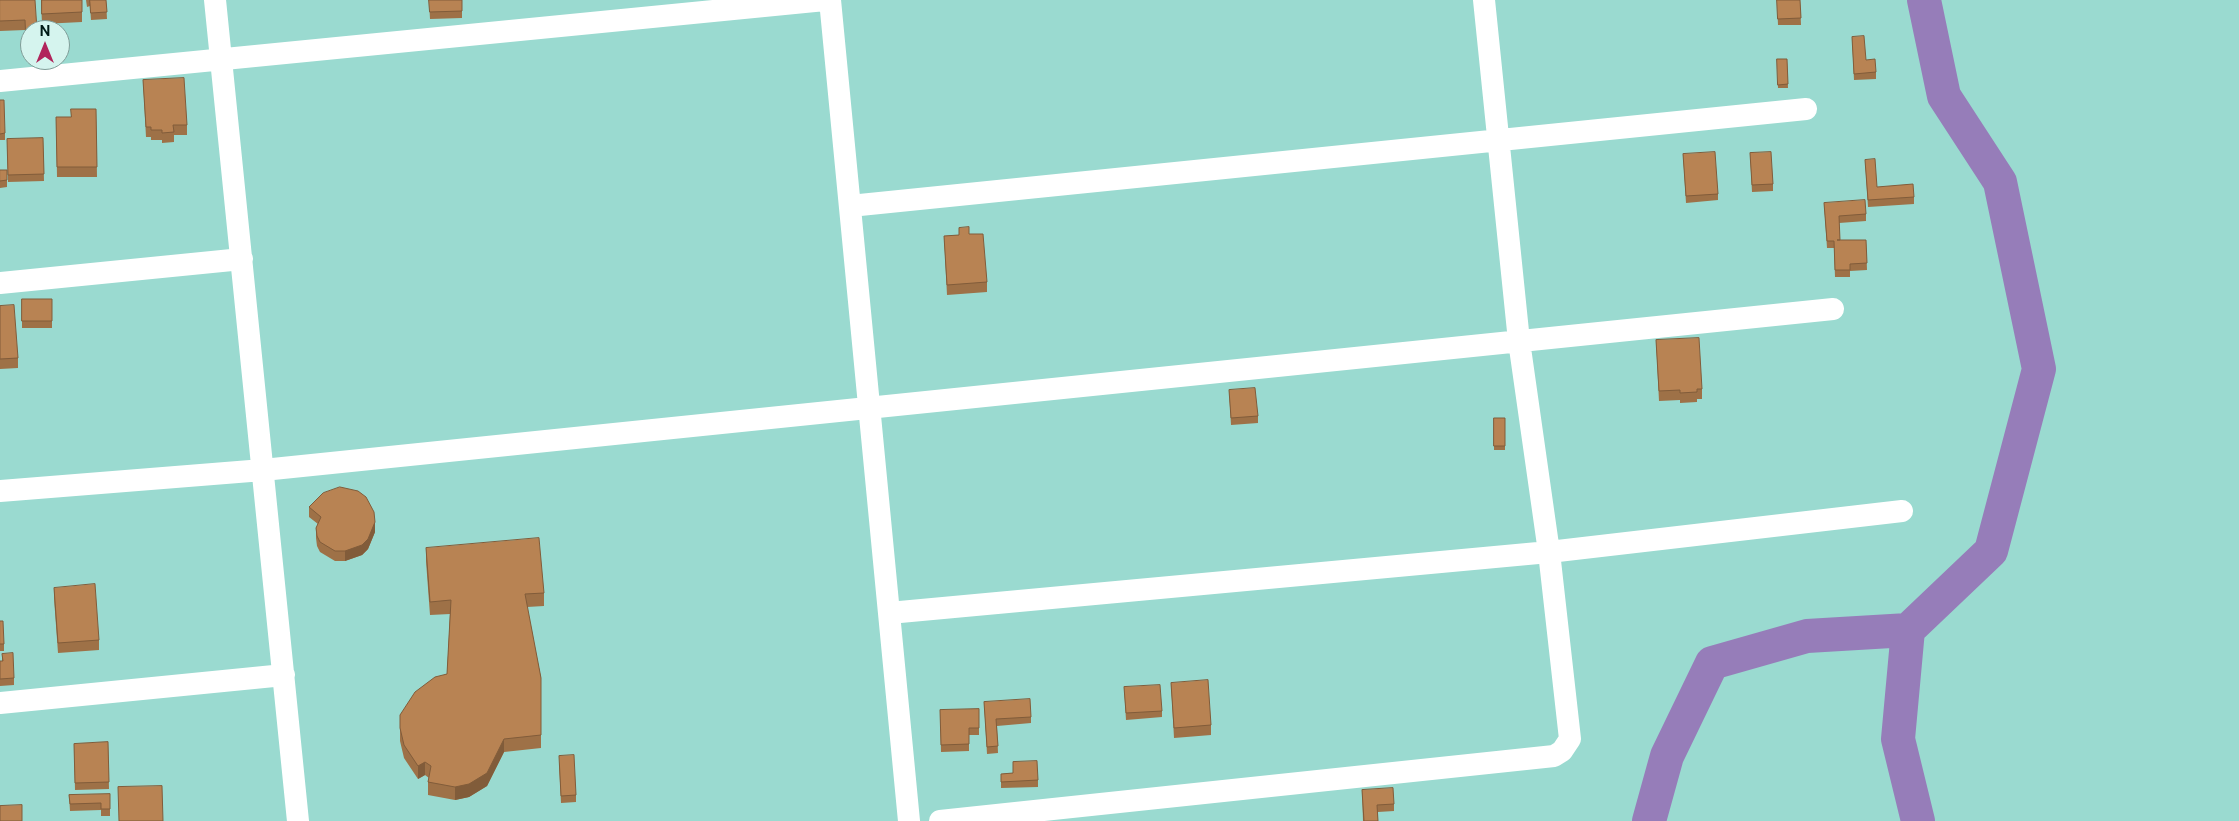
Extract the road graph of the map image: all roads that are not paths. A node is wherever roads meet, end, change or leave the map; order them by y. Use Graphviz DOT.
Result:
graph roads {
  1 [pos="215,0"];
  2 [pos="825,0"];
  3 [pos="830,0"];
  4 [pos="1484,0"];
  5 [pos="221,58"];
  6 [pos="0,81"];
  7 [pos="1806,110"];
  8 [pos="1499,141"];
  9 [pos="850,206"];
  10 [pos="242,259"];
  11 [pos="0,283"];
  12 [pos="1833,309"];
  13 [pos="1520,341"];
  14 [pos="870,408"];
  15 [pos="263,470"];
  16 [pos="0,491"];
  17 [pos="1902,511"];
  18 [pos="1549,552"];
  19 [pos="889,613"];
  20 [pos="284,675"];
  21 [pos="0,703"];
  22 [pos="298,821"];
  23 [pos="909,821"];
  24 [pos="940,821"];
  1 -- 5 [label="street"];
  2 -- 5 [label="street"];
  3 -- 9 [label="street"];
  4 -- 8 [label="street"];
  5 -- 6 [label="street"];
  5 -- 10 [label="street"];
  7 -- 8 [label="street"];
  8 -- 9 [label="street"];
  8 -- 13 [label="street"];
  9 -- 14 [label="street"];
  10 -- 11 [label="street"];
  10 -- 15 [label="street"];
  12 -- 13 [label="street"];
  13 -- 14 [label="street"];
  13 -- 18 [label="street"];
  14 -- 15 [label="street"];
  14 -- 19 [label="street"];
  15 -- 16 [label="street"];
  15 -- 20 [label="street"];
  17 -- 18 [label="street"];
  18 -- 19 [label="street"];
  18 -- 24 [label="street"];
  19 -- 23 [label="street"];
  20 -- 21 [label="street"];
  20 -- 22 [label="street"];
}
